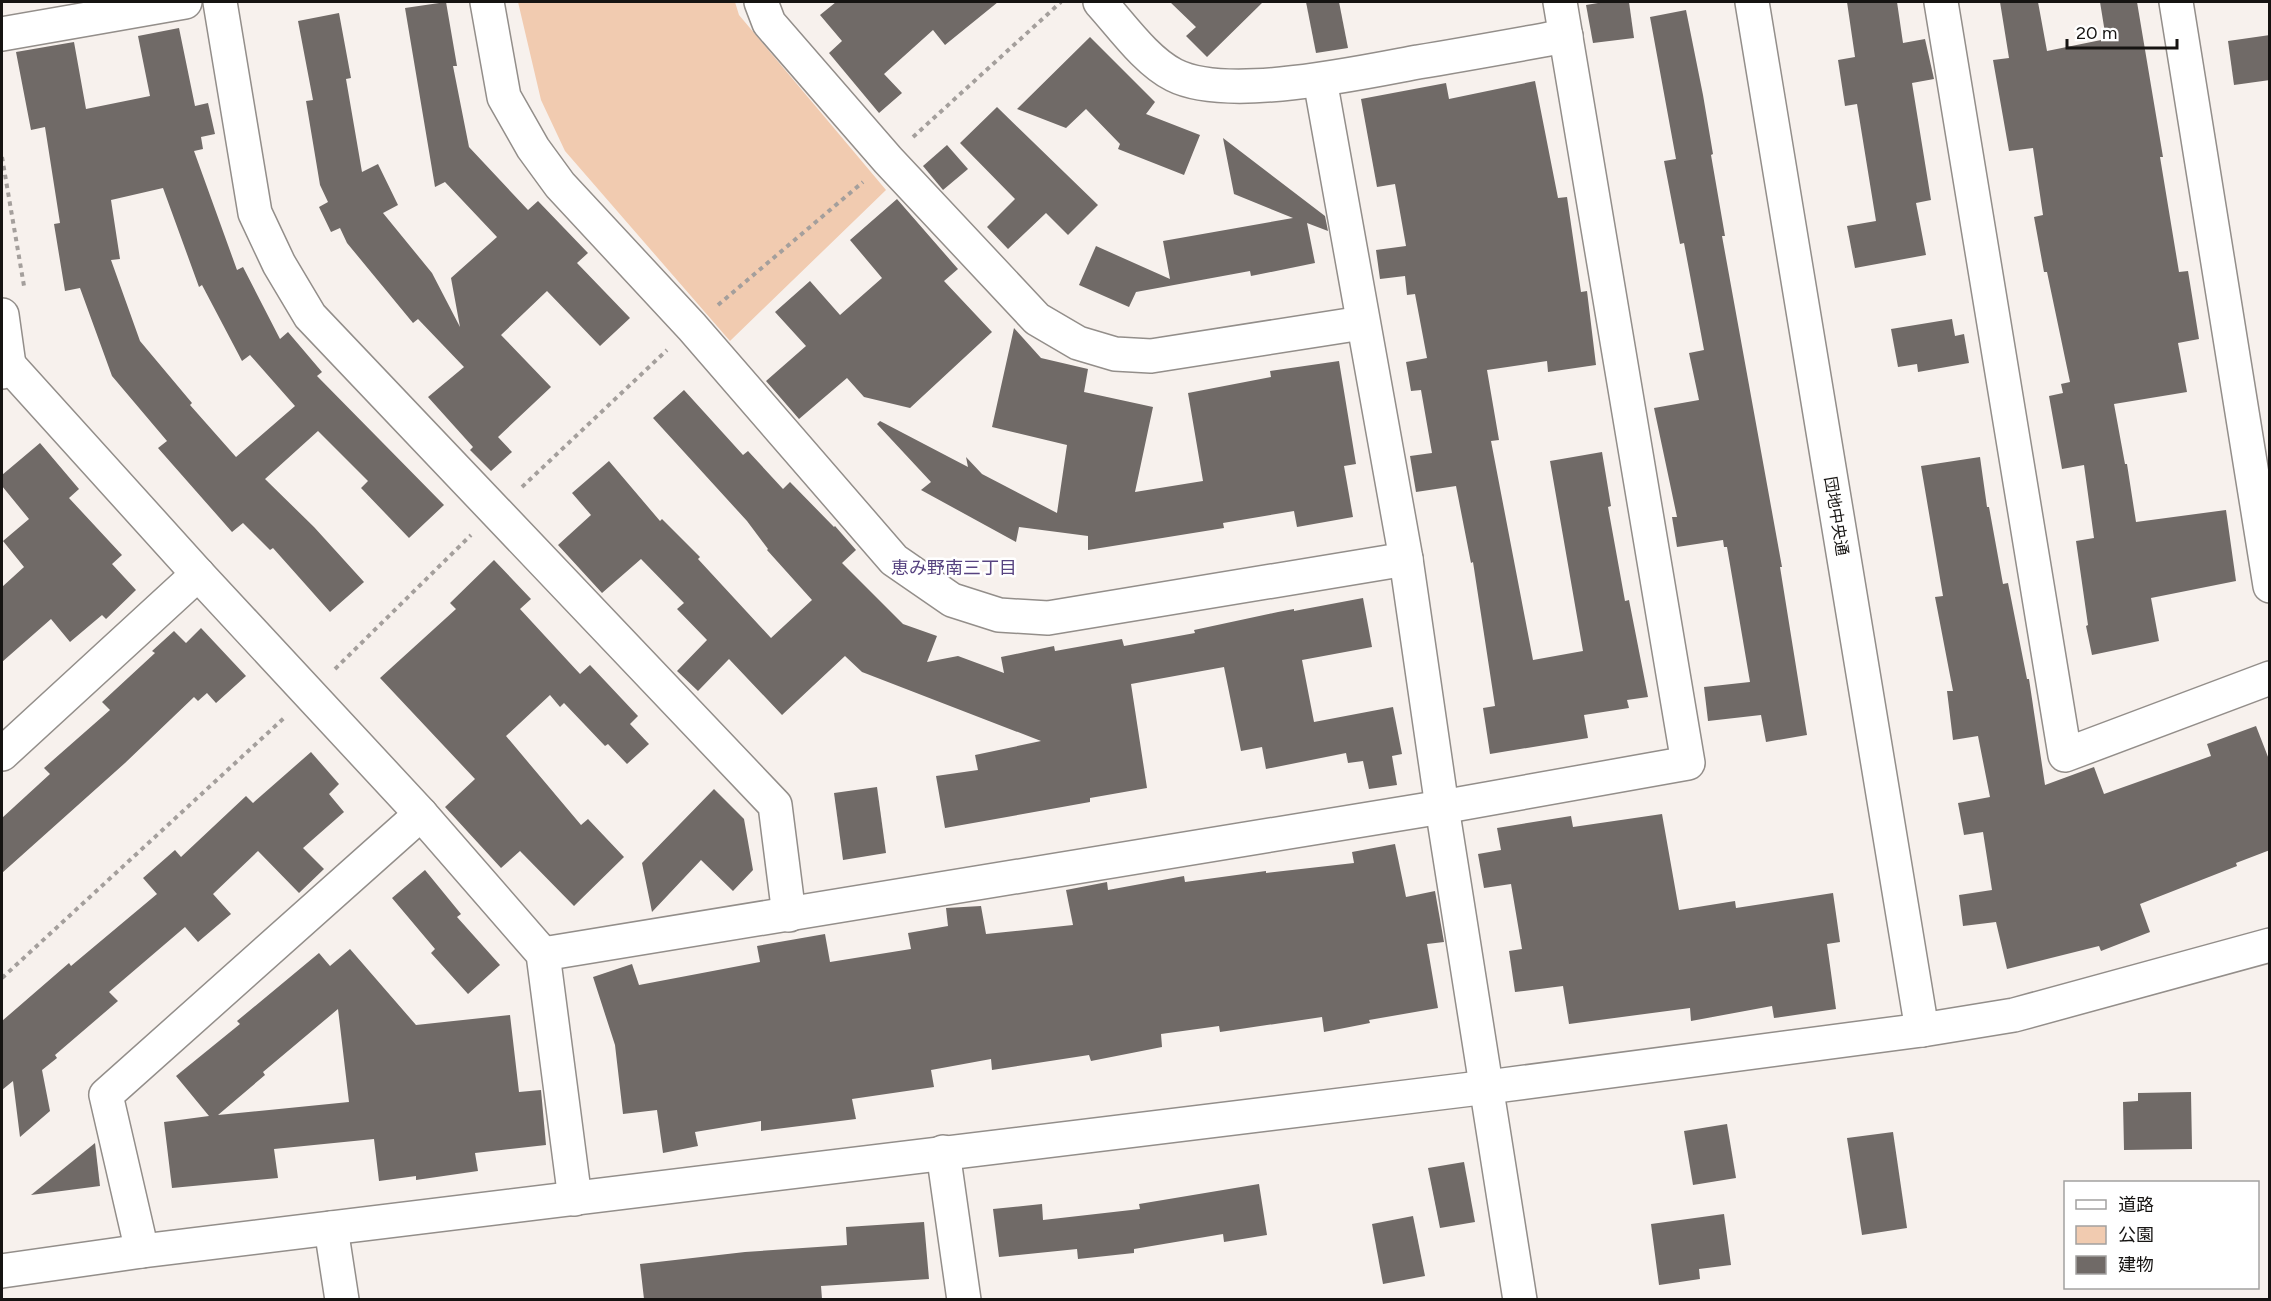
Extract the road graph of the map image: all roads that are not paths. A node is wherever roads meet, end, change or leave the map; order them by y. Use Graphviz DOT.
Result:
graph roads {
  1 [pos="185,2"];
  2 [pos="220,2"];
  3 [pos="487,2"];
  4 [pos="760,2"];
  5 [pos="1100,2"];
  6 [pos="1560,2"];
  7 [pos="1752,2"];
  8 [pos="1941,2"];
  9 [pos="2176,2"];
  10 [pos="2,34"];
  11 [pos="1566,36"];
  12 [pos="1320,80"];
  13 [pos="2,315"];
  14 [pos="1362,323"];
  15 [pos="5,369"];
  16 [pos="1406,559"];
  17 [pos="198,574"];
  18 [pos="2270,586"];
  19 [pos="2270,678"];
  20 [pos="2,754"];
  21 [pos="1442,807"];
  22 [pos="421,814"];
  23 [pos="789,915"];
  24 [pos="2270,945"];
  25 [pos="543,954"];
  26 [pos="1922,1030"];
  27 [pos="1488,1087"];
  28 [pos="943,1152"];
  29 [pos="575,1199"];
  30 [pos="331,1228"];
  31 [pos="142,1251"];
  32 [pos="2,1271"];
  33 [pos="342,1299"];
  34 [pos="964,1299"];
  35 [pos="1520,1299"];
  1 -- 10 [label="street"];
  2 -- 23 [label="street"];
  3 -- 16 [label="street"];
  4 -- 14 [label="street"];
  5 -- 12 [label="street"];
  6 -- 11 [label="street"];
  7 -- 26 [label="street, 団地中央通"];
  8 -- 19 [label="street"];
  9 -- 18 [label="street"];
  11 -- 12 [label="street"];
  11 -- 21 [label="street"];
  12 -- 14 [label="street"];
  13 -- 15 [label="street"];
  14 -- 16 [label="street"];
  15 -- 17 [label="street"];
  16 -- 21 [label="street"];
  17 -- 20 [label="street"];
  17 -- 22 [label="street"];
  21 -- 23 [label="street"];
  21 -- 27 [label="street"];
  22 -- 25 [label="street"];
  22 -- 31 [label="street"];
  23 -- 25 [label="street"];
  24 -- 26 [label="street"];
  25 -- 29 [label="street"];
  26 -- 27 [label="street"];
  27 -- 28 [label="street"];
  27 -- 35 [label="street"];
  28 -- 29 [label="street"];
  28 -- 34 [label="street"];
  29 -- 30 [label="street"];
  30 -- 31 [label="street"];
  30 -- 33 [label="street"];
  31 -- 32 [label="street"];
}
